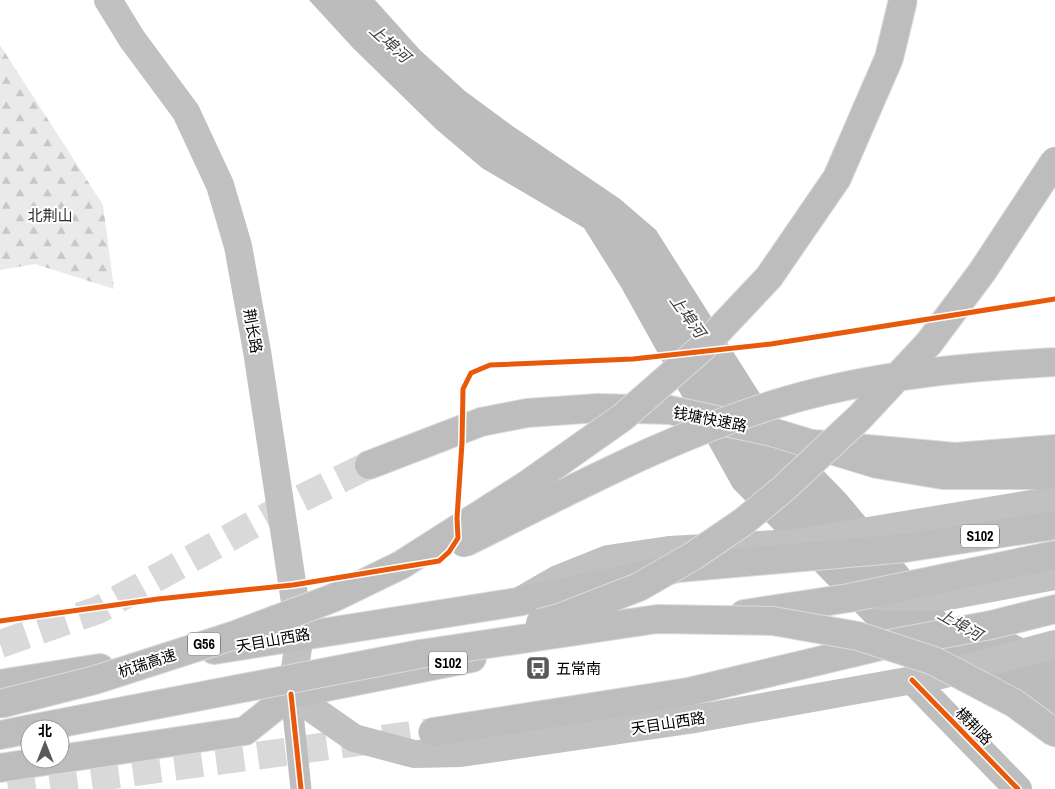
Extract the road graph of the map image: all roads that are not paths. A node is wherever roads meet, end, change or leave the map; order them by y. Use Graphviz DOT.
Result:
graph roads {
  1 [pos="108,0"];
  2 [pos="903,0"];
  3 [pos="1055,161"];
  4 [pos="1055,362"];
  5 [pos="813,444"];
  6 [pos="1055,449"];
  7 [pos="368,465"];
  8 [pos="1055,475"];
  9 [pos="1055,500"];
  10 [pos="1055,525"];
  11 [pos="898,538"];
  12 [pos="1055,555"];
  13 [pos="401,565"];
  14 [pos="1055,576"];
  15 [pos="934,589"];
  16 [pos="1055,609"];
  17 [pos="300,635"];
  18 [pos="1053,645"];
  19 [pos="420,654"];
  20 [pos="912,680"];
  21 [pos="0,684"];
  22 [pos="291,694"];
  23 [pos="0,704"];
  24 [pos="70,721"];
  25 [pos="20,731"];
  26 [pos="434,732"];
  27 [pos="1055,733"];
  28 [pos="0,735"];
  29 [pos="70,757"];
  30 [pos="20,765"];
  31 [pos="0,768"];
  32 [pos="301,789"];
  33 [pos="1018,789"];
  1 -- 17 [label="main road, 荆长路"];
  2 -- 13 [label="main road, bridge"];
  3 -- 19 [label="main road, bridge"];
  4 -- 13 [label="main road, bridge"];
  5 -- 6 [label="main road"];
  5 -- 7 [label="main road, 钱塘快速路, bridge"];
  5 -- 8 [label="main road, 钱塘快速路"];
  9 -- 11 [label="main road, 天目山西路"];
  10 -- 11 [label="main road, 天目山西路 / S102"];
  11 -- 17 [label="main road, 天目山西路 / S102"];
  12 -- 15 [label="main road, S102"];
  13 -- 23 [label="main road, 杭瑞高速 / G56, bridge"];
  14 -- 15 [label="main road"];
  15 -- 22 [label="main road, S102"];
  16 -- 26 [label="main road"];
  17 -- 21 [label="main road, 天目山西路 / S102"];
  17 -- 22 [label="main road, 荆长路"];
  18 -- 20 [label="main road, 天目山西路"];
  19 -- 24 [label="main road, bridge"];
  19 -- 27 [label="main road, bridge"];
  20 -- 22 [label="main road, 天目山西路"];
  20 -- 33 [label="street, 横荆路"];
  22 -- 29 [label="main road, S102"];
  22 -- 32 [label="street"];
  25 -- 28 [label="main road"];
  30 -- 31 [label="main road, S102"];
}
